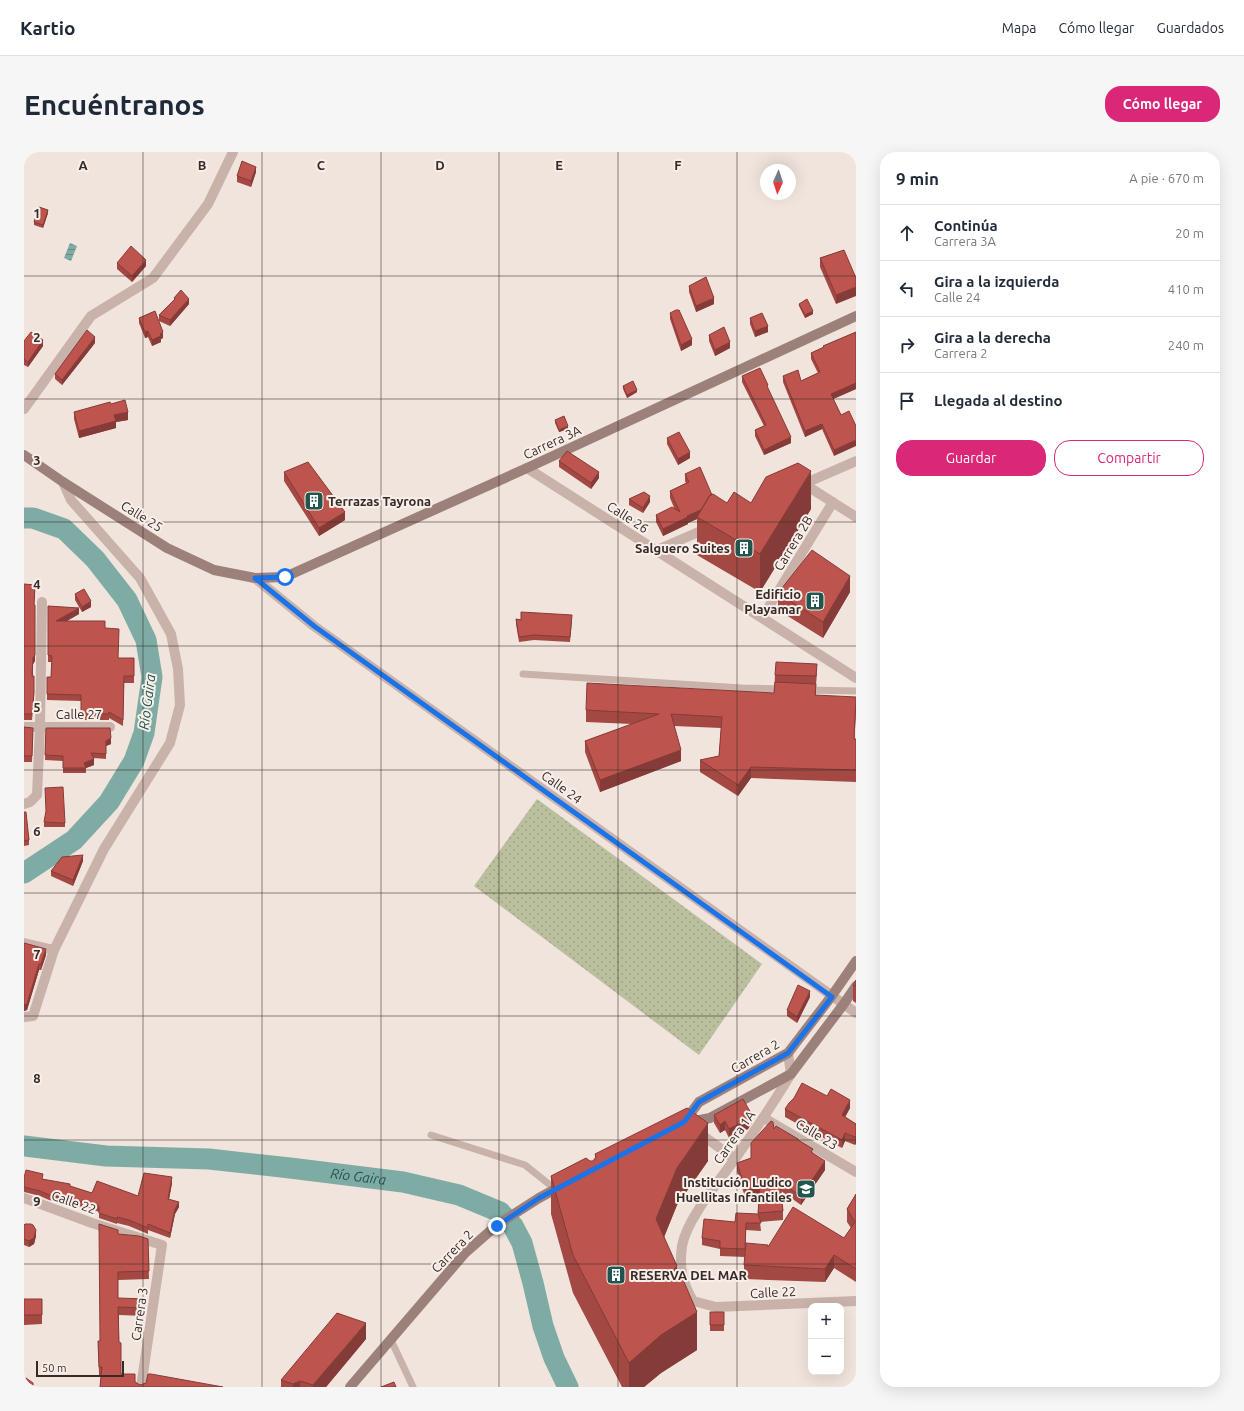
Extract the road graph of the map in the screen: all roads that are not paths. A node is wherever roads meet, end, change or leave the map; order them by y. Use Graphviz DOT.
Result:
graph roads {
  1 [pos="233,152"];
  2 [pos="856,316"];
  3 [pos="24,409"];
  4 [pos="24,455"];
  5 [pos="856,461"];
  6 [pos="527,468"];
  7 [pos="63,482"];
  8 [pos="804,484"];
  9 [pos="790,490"];
  10 [pos="833,502"];
  11 [pos="856,517"];
  12 [pos="720,522"];
  13 [pos="657,550"];
  14 [pos="255,578"];
  15 [pos="42,602"];
  16 [pos="762,618"];
  17 [pos="522,674"];
  18 [pos="856,678"];
  19 [pos="856,691"];
  20 [pos="24,727"];
  21 [pos="40,727"];
  22 [pos="110,727"];
  23 [pos="24,804"];
  24 [pos="24,943"];
  25 [pos="54,950"];
  26 [pos="856,961"];
  27 [pos="856,986"];
  28 [pos="832,997"];
  29 [pos="844,1005"];
  30 [pos="856,1014"];
  31 [pos="24,1017"];
  32 [pos="788,1053"];
  33 [pos="791,1074"];
  34 [pos="764,1118"];
  35 [pos="681,1124"];
  36 [pos="431,1135"];
  37 [pos="735,1159"];
  38 [pos="856,1172"];
  39 [pos="572,1181"];
  40 [pos="555,1189"];
  41 [pos="24,1198"];
  42 [pos="162,1245"];
  43 [pos="856,1301"];
  44 [pos="689,1303"];
  45 [pos="391,1340"];
  46 [pos="141,1387"];
  47 [pos="350,1387"];
  48 [pos="413,1387"];
  1 -- 3 [label="street"];
  2 -- 6 [label="street, Carrera 3A"];
  4 -- 7 [label="street, Calle 25"];
  5 -- 8 [label="street"];
  6 -- 13 [label="street, Calle 26"];
  6 -- 14 [label="street, Carrera 3A"];
  7 -- 14 [label="street, Calle 25"];
  7 -- 25 [label="street"];
  8 -- 9 [label="street"];
  8 -- 10 [label="street"];
  10 -- 11 [label="street"];
  10 -- 16 [label="street, Carrera 2B"];
  12 -- 13 [label="street"];
  13 -- 16 [label="street, Calle 26"];
  14 -- 28 [label="street, Calle 24"];
  15 -- 21 [label="street"];
  16 -- 18 [label="street, Calle 26"];
  17 -- 19 [label="lane"];
  20 -- 21 [label="street, Calle 27"];
  21 -- 22 [label="street, Calle 27"];
  21 -- 23 [label="street"];
  24 -- 25 [label="street"];
  25 -- 31 [label="street"];
  26 -- 28 [label="street, Carrera 2"];
  27 -- 29 [label="street"];
  28 -- 29 [label="street, Calle 24"];
  28 -- 32 [label="street, Carrera 2"];
  29 -- 30 [label="street, Calle 24"];
  29 -- 33 [label="street"];
  32 -- 33 [label="street"];
  32 -- 35 [label="street, Carrera 2"];
  33 -- 34 [label="street, Carrera 1A"];
  33 -- 35 [label="street"];
  34 -- 37 [label="street, Carrera 1A"];
  34 -- 38 [label="street, Calle 23"];
  35 -- 37 [label="street"];
  36 -- 40 [label="lane"];
  37 -- 44 [label="street, Carrera 1A"];
  39 -- 40 [label="street, Carrera 2"];
  40 -- 45 [label="street, Carrera 2"];
  41 -- 42 [label="street, Calle 22"];
  42 -- 46 [label="street, Carrera 3"];
  43 -- 44 [label="street, Calle 22"];
  45 -- 47 [label="street, Carrera 2"];
  45 -- 48 [label="lane"];
}
